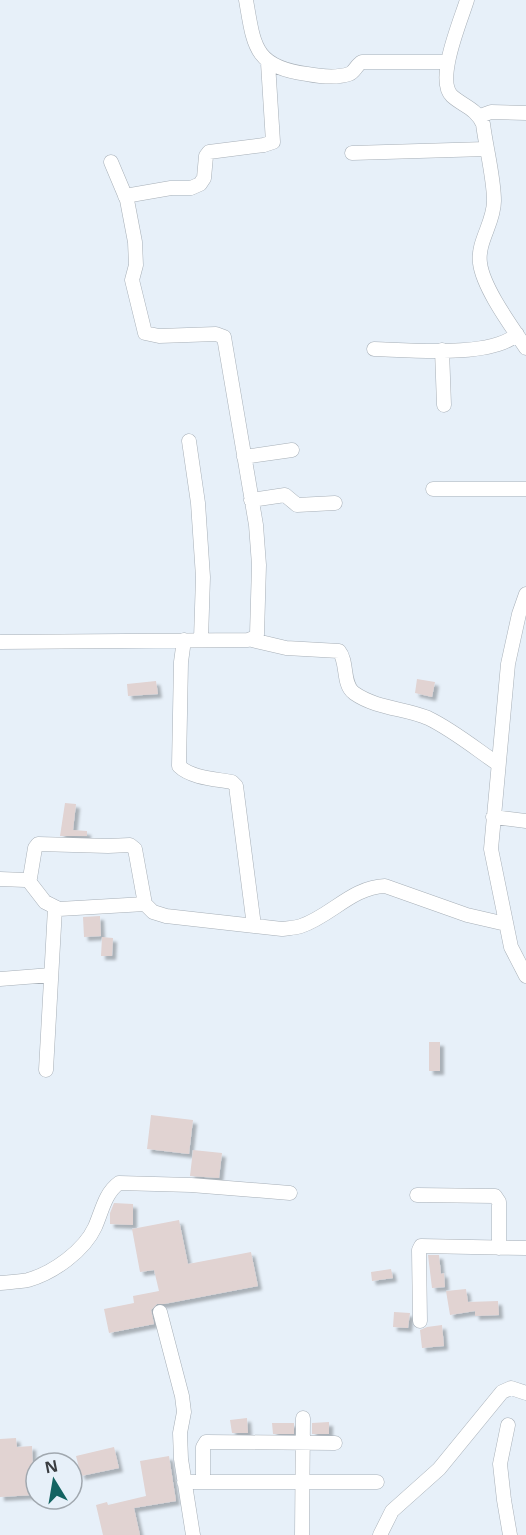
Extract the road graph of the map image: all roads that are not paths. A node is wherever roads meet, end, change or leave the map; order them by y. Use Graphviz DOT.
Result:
graph roads {
  1 [pos="246,0"];
  2 [pos="467,0"];
  3 [pos="448,62"];
  4 [pos="268,63"];
  5 [pos="526,113"];
  6 [pos="480,116"];
  7 [pos="486,149"];
  8 [pos="352,153"];
  9 [pos="111,162"];
  10 [pos="125,196"];
  11 [pos="511,338"];
  12 [pos="526,348"];
  13 [pos="374,349"];
  14 [pos="442,350"];
  15 [pos="444,405"];
  16 [pos="189,441"];
  17 [pos="292,450"];
  18 [pos="244,457"];
  19 [pos="433,489"];
  20 [pos="526,489"];
  21 [pos="251,500"];
  22 [pos="335,503"];
  23 [pos="526,594"];
  24 [pos="201,639"];
  25 [pos="184,640"];
  26 [pos="252,640"];
  27 [pos="0,642"];
  28 [pos="498,764"];
  29 [pos="493,817"];
  30 [pos="526,821"];
  31 [pos="0,879"];
  32 [pos="28,880"];
  33 [pos="145,904"];
  34 [pos="55,908"];
  35 [pos="506,924"];
  36 [pos="254,926"];
  37 [pos="51,975"];
  38 [pos="526,976"];
  39 [pos="0,979"];
  40 [pos="46,1070"];
  41 [pos="290,1194"];
  42 [pos="417,1195"];
  43 [pos="499,1248"];
  44 [pos="526,1248"];
  45 [pos="0,1283"];
  46 [pos="160,1312"];
  47 [pos="420,1321"];
  48 [pos="526,1393"];
  49 [pos="303,1418"];
  50 [pos="508,1425"];
  51 [pos="303,1442"];
  52 [pos="335,1443"];
  53 [pos="184,1482"];
  54 [pos="203,1482"];
  55 [pos="303,1482"];
  56 [pos="377,1482"];
  57 [pos="193,1535"];
  58 [pos="302,1535"];
  59 [pos="380,1535"];
  60 [pos="510,1535"];
  1 -- 4 [label="street"];
  2 -- 3 [label="street"];
  3 -- 4 [label="street"];
  3 -- 6 [label="street"];
  4 -- 10 [label="street"];
  5 -- 6 [label="street"];
  6 -- 7 [label="street"];
  7 -- 8 [label="street"];
  7 -- 11 [label="street"];
  9 -- 10 [label="street"];
  10 -- 18 [label="street"];
  11 -- 12 [label="street"];
  11 -- 14 [label="street"];
  13 -- 14 [label="street"];
  14 -- 15 [label="street"];
  16 -- 24 [label="street"];
  17 -- 18 [label="street"];
  18 -- 21 [label="street"];
  19 -- 20 [label="street"];
  21 -- 22 [label="street"];
  21 -- 26 [label="street"];
  23 -- 28 [label="street"];
  24 -- 25 [label="street"];
  24 -- 26 [label="street"];
  25 -- 27 [label="street"];
  25 -- 36 [label="street"];
  26 -- 28 [label="street"];
  28 -- 29 [label="street"];
  29 -- 30 [label="street"];
  29 -- 35 [label="street"];
  31 -- 32 [label="street"];
  32 -- 33 [label="street"];
  32 -- 34 [label="street"];
  33 -- 34 [label="street"];
  33 -- 36 [label="street"];
  34 -- 37 [label="street"];
  35 -- 36 [label="street"];
  35 -- 38 [label="street"];
  37 -- 39 [label="street"];
  37 -- 40 [label="street"];
  41 -- 45 [label="street"];
  42 -- 43 [label="street"];
  43 -- 44 [label="street"];
  43 -- 47 [label="street"];
  46 -- 53 [label="street"];
  48 -- 59 [label="street"];
  49 -- 51 [label="street"];
  50 -- 60 [label="street"];
  51 -- 52 [label="street"];
  51 -- 54 [label="street"];
  51 -- 55 [label="street"];
  53 -- 54 [label="street"];
  53 -- 57 [label="street"];
  54 -- 55 [label="street"];
  55 -- 56 [label="street"];
  55 -- 58 [label="street"];
}
